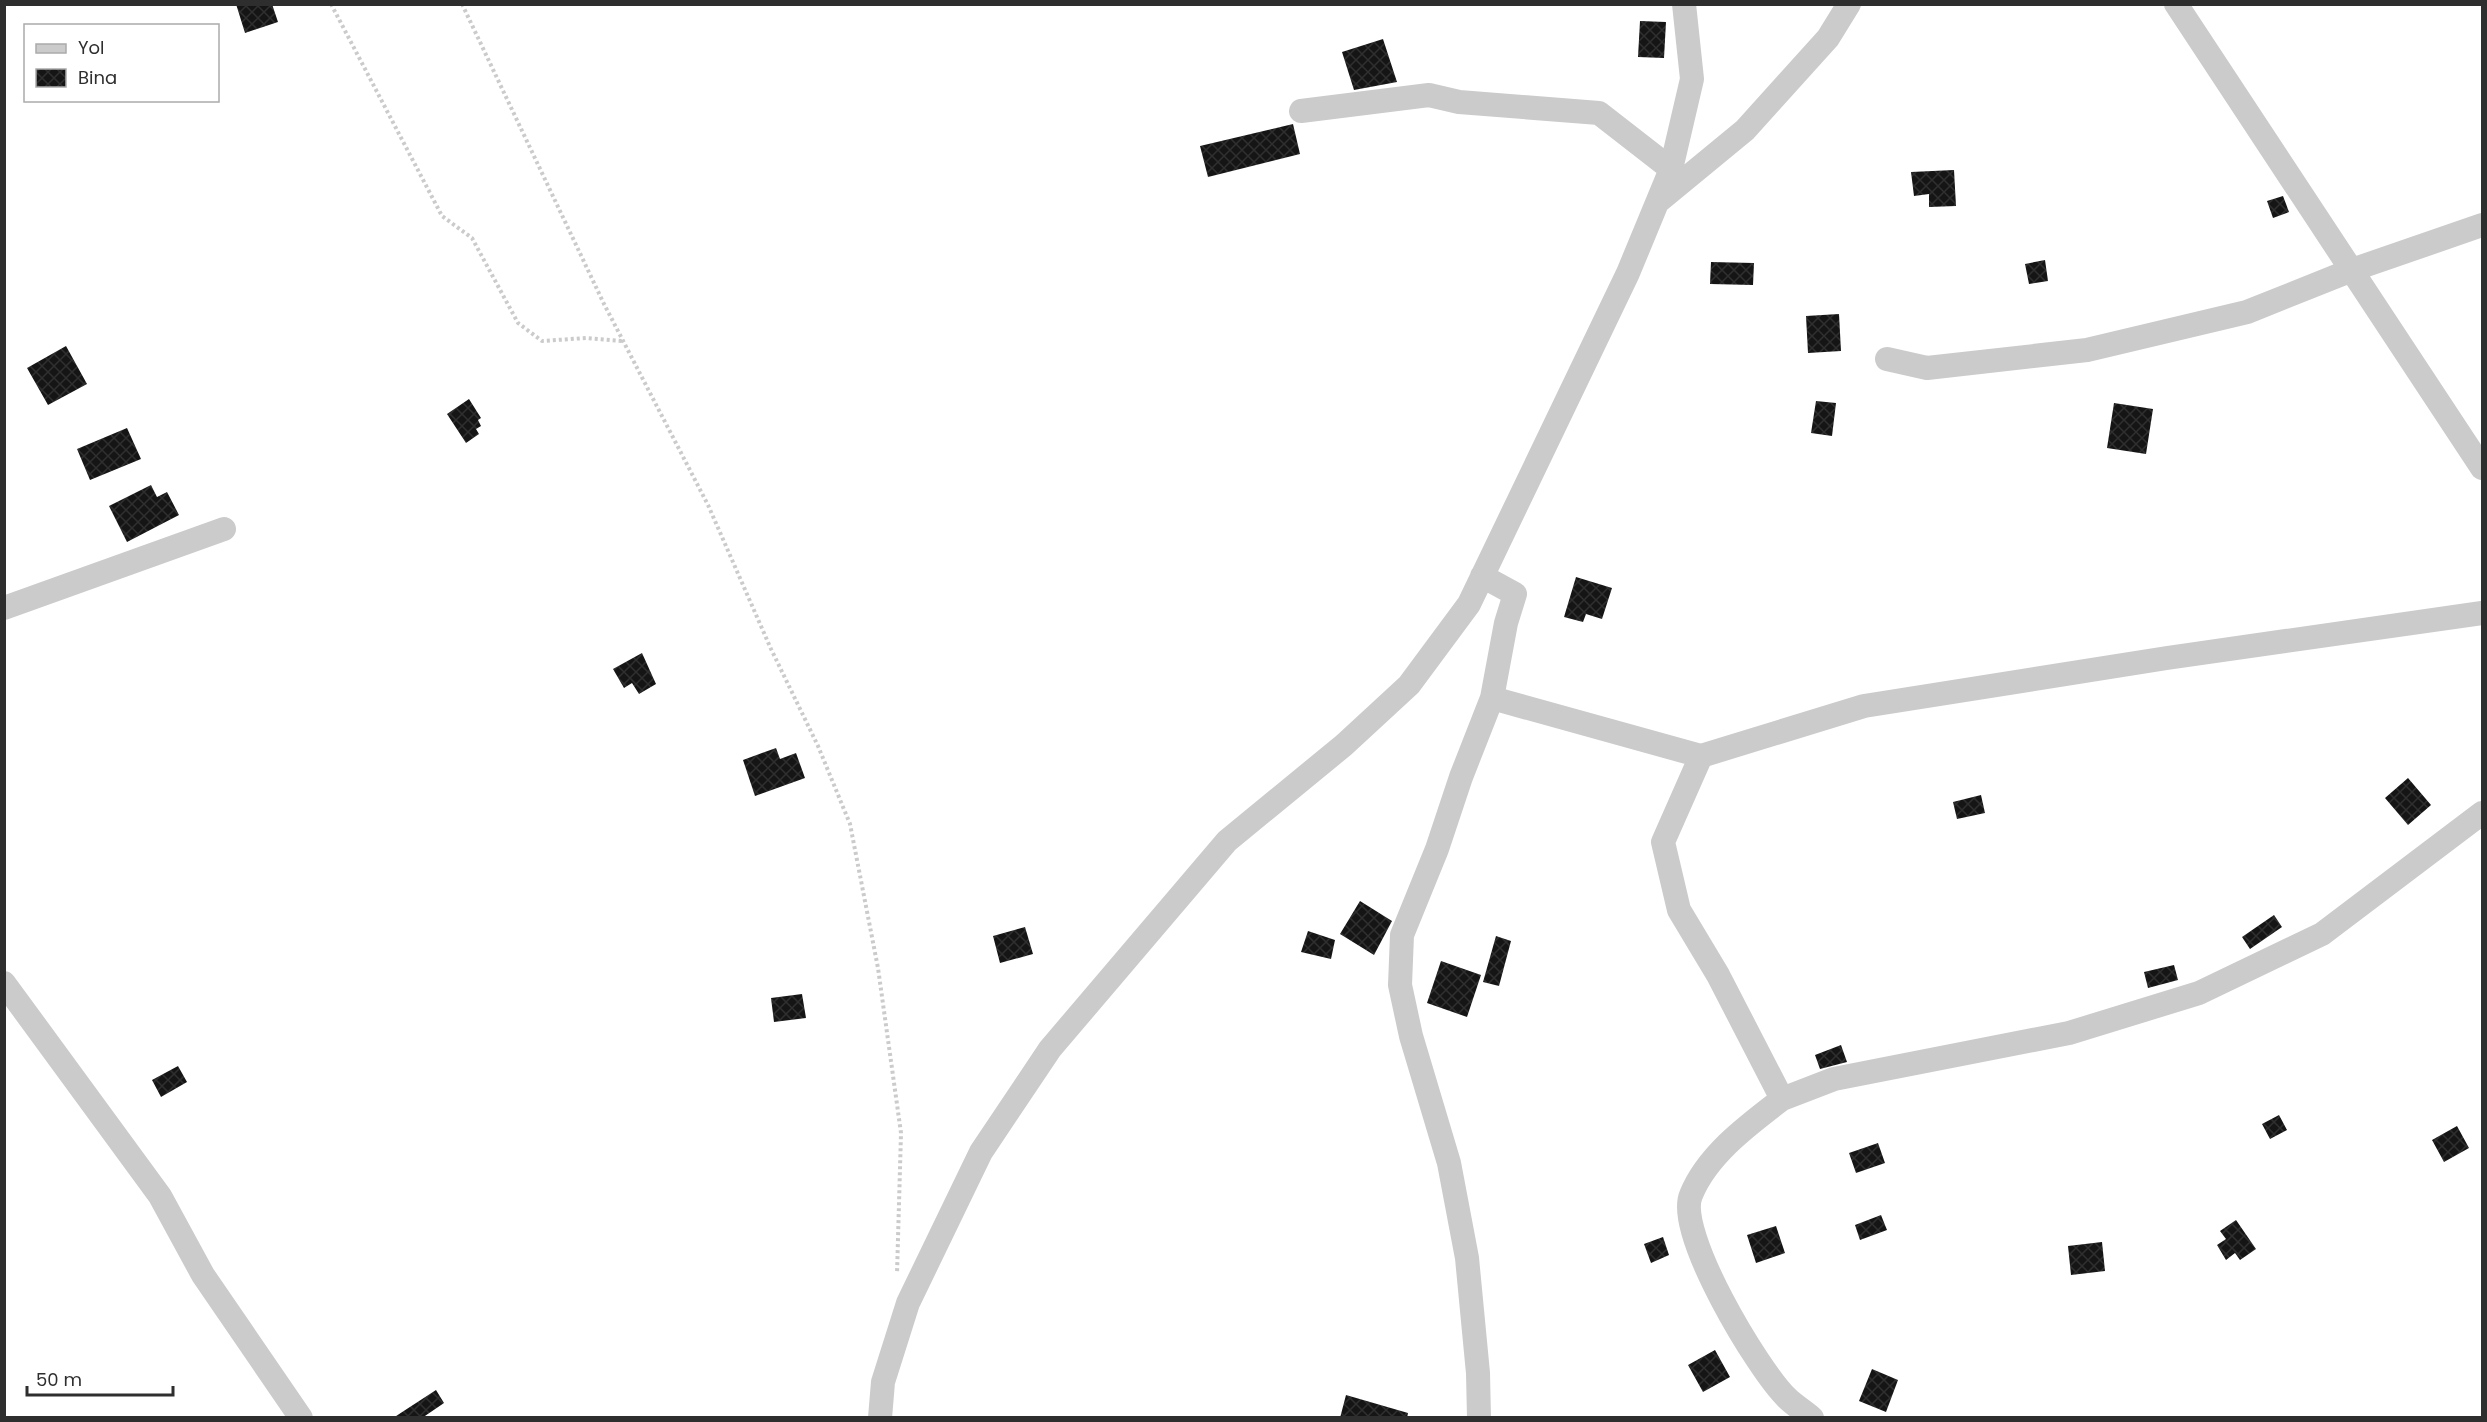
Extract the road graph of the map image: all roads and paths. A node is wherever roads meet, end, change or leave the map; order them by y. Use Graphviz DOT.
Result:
graph roads {
  1 [pos="331,4"];
  2 [pos="462,4"];
  3 [pos="1684,4"];
  4 [pos="1849,4"];
  5 [pos="2176,4"];
  6 [pos="1301,111"];
  7 [pos="1671,169"];
  8 [pos="1658,202"];
  9 [pos="2482,225"];
  10 [pos="2352,270"];
  11 [pos="623,341"];
  12 [pos="1887,359"];
  13 [pos="2482,468"];
  14 [pos="224,529"];
  15 [pos="1482,576"];
  16 [pos="4,608"];
  17 [pos="2482,614"];
  18 [pos="1492,698"];
  19 [pos="1701,756"];
  20 [pos="2482,813"];
  21 [pos="4,983"];
  22 [pos="1782,1100"];
  23 [pos="897,1280"];
  24 [pos="301,1418"];
  25 [pos="880,1418"];
  26 [pos="1479,1418"];
  27 [pos="1812,1418"];
  1 -- 11 [label="path"];
  2 -- 11 [label="path"];
  3 -- 7 [label="street"];
  4 -- 8 [label="street"];
  5 -- 10 [label="street"];
  6 -- 7 [label="street"];
  7 -- 8 [label="street"];
  8 -- 15 [label="street"];
  9 -- 10 [label="street"];
  10 -- 12 [label="street"];
  10 -- 13 [label="street"];
  11 -- 23 [label="path"];
  14 -- 16 [label="street"];
  15 -- 18 [label="street"];
  15 -- 25 [label="street"];
  17 -- 19 [label="street"];
  18 -- 19 [label="street"];
  18 -- 26 [label="street"];
  19 -- 22 [label="street"];
  20 -- 22 [label="street"];
  21 -- 24 [label="street"];
  22 -- 27 [label="street"];
}
